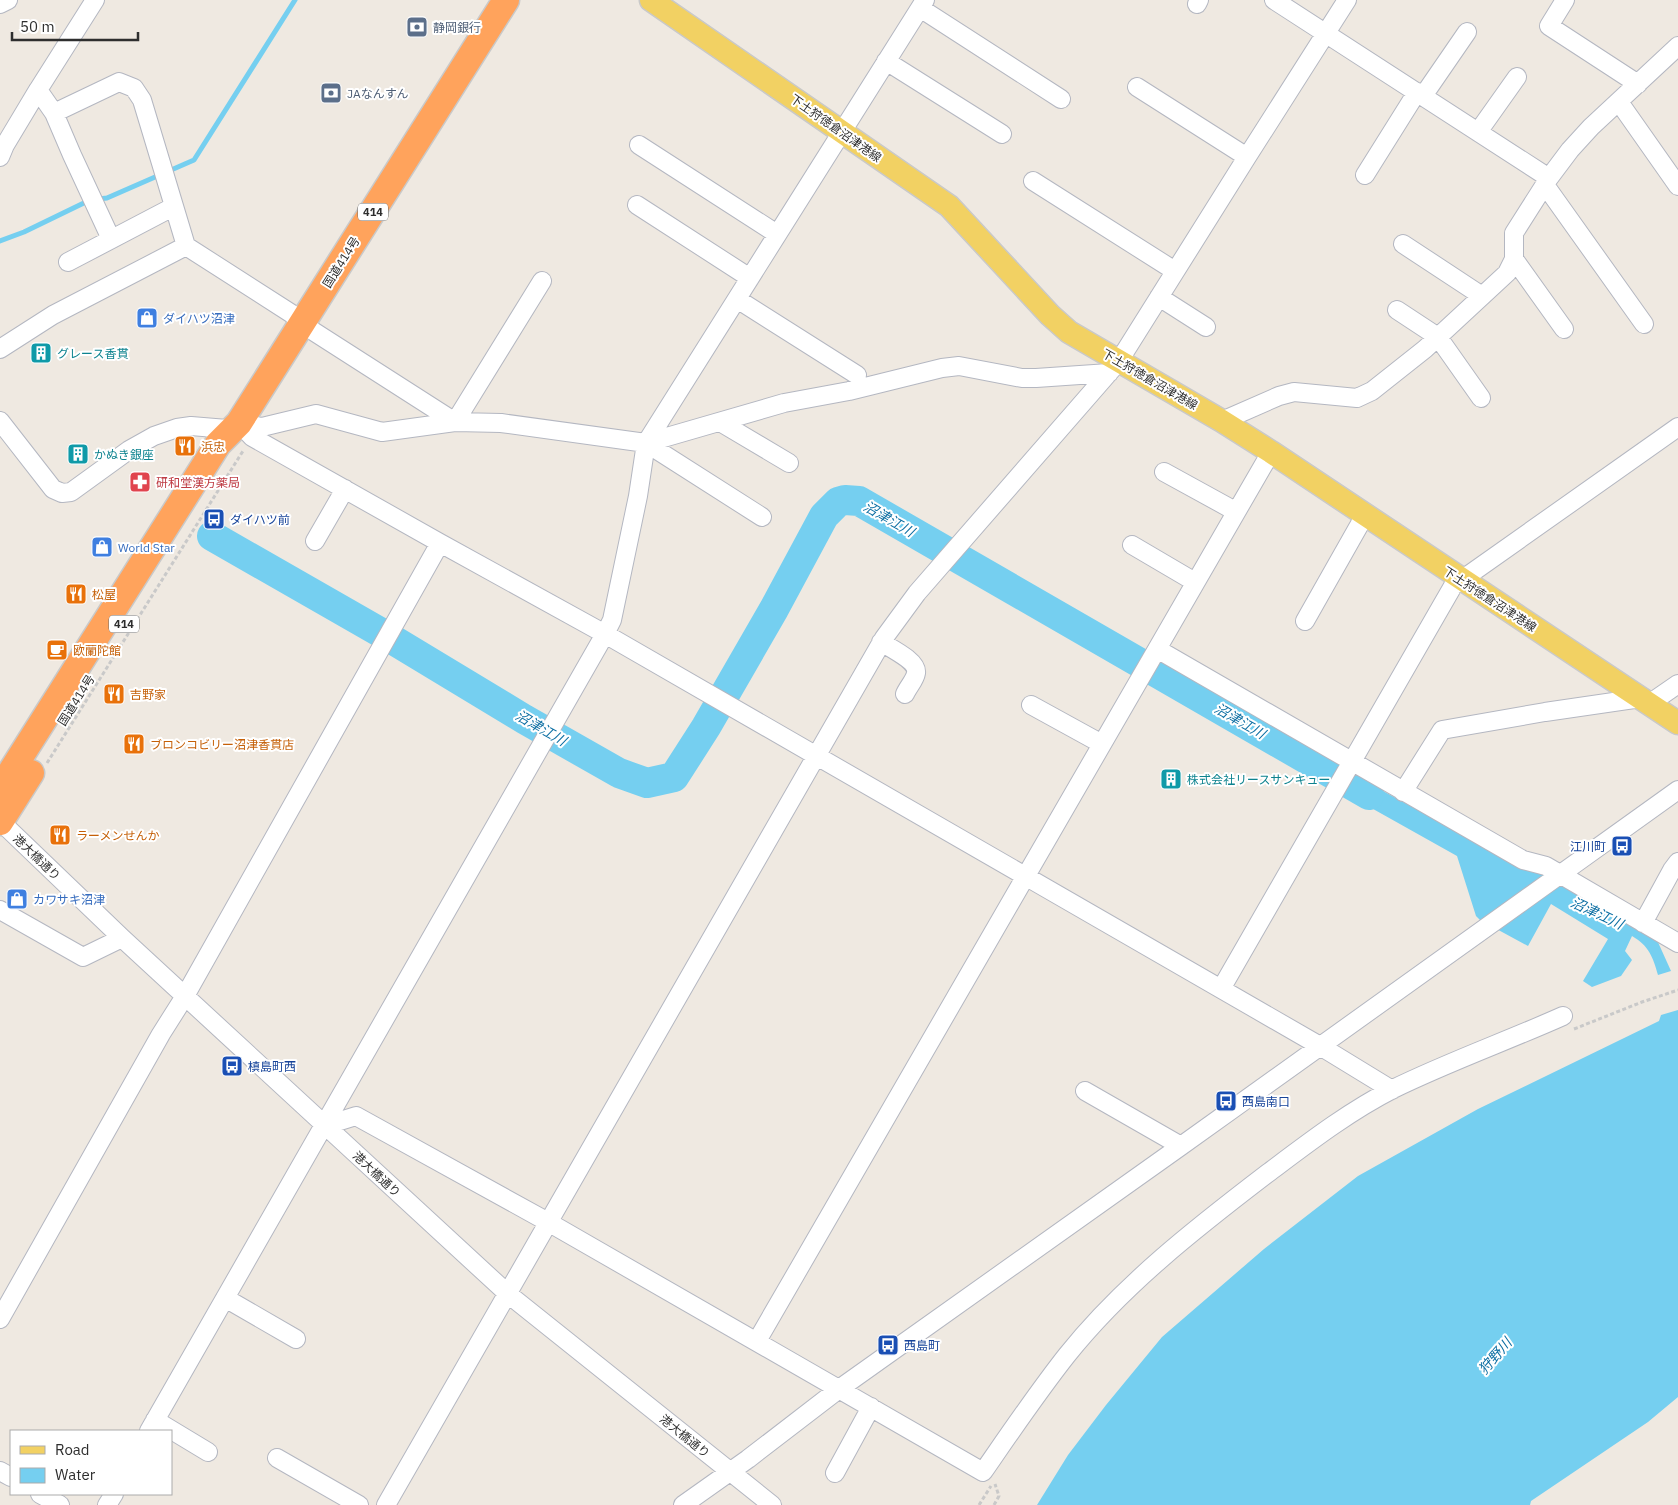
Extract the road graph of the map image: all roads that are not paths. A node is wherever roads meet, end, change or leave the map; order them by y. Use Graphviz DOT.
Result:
graph roads {
  1 [pos="95,0"];
  2 [pos="506,0"];
  3 [pos="651,0"];
  4 [pos="1274,0"];
  5 [pos="1347,0"];
  6 [pos="1565,0"];
  7 [pos="922,4"];
  8 [pos="1467,32"];
  9 [pos="1326,33"];
  10 [pos="1678,46"];
  11 [pos="886,61"];
  12 [pos="1517,77"];
  13 [pos="1638,84"];
  14 [pos="1137,87"];
  15 [pos="38,90"];
  16 [pos="1420,94"];
  17 [pos="1062,99"];
  18 [pos="1619,102"];
  19 [pos="54,113"];
  20 [pos="842,132"];
  21 [pos="1478,132"];
  22 [pos="1002,134"];
  23 [pos="639,145"];
  24 [pos="0,157"];
  25 [pos="1247,157"];
  26 [pos="1365,175"];
  27 [pos="1033,181"];
  28 [pos="1547,182"];
  29 [pos="1678,186"];
  30 [pos="637,205"];
  31 [pos="173,207"];
  32 [pos="778,234"];
  33 [pos="111,239"];
  34 [pos="1403,244"];
  35 [pos="186,246"];
  36 [pos="1514,259"];
  37 [pos="68,262"];
  38 [pos="1175,271"];
  39 [pos="750,278"];
  40 [pos="542,281"];
  41 [pos="1482,296"];
  42 [pos="1159,297"];
  43 [pos="737,299"];
  44 [pos="1397,310"];
  45 [pos="302,324"];
  46 [pos="1644,324"];
  47 [pos="1206,327"];
  48 [pos="1564,329"];
  49 [pos="1438,337"];
  50 [pos="0,349"];
  51 [pos="1114,367"];
  52 [pos="857,375"];
  53 [pos="1481,398"];
  54 [pos="0,421"];
  55 [pos="1222,421"];
  56 [pos="456,422"];
  57 [pos="720,422"];
  58 [pos="239,423"];
  59 [pos="1678,427"];
  60 [pos="646,443"];
  61 [pos="1271,452"];
  62 [pos="789,463"];
  63 [pos="1164,472"];
  64 [pos="345,489"];
  65 [pos="1235,511"];
  66 [pos="1365,515"];
  67 [pos="762,516"];
  68 [pos="315,541"];
  69 [pos="440,543"];
  70 [pos="1132,545"];
  71 [pos="1461,580"];
  72 [pos="1195,582"];
  73 [pos="1305,621"];
  74 [pos="605,634"];
  75 [pos="881,642"];
  76 [pos="1157,649"];
  77 [pos="1678,684"];
  78 [pos="905,694"];
  79 [pos="1645,701"];
  80 [pos="1031,705"];
  81 [pos="1678,723"];
  82 [pos="1102,744"];
  83 [pos="816,756"];
  84 [pos="1352,762"];
  85 [pos="0,789"];
  86 [pos="1678,790"];
  87 [pos="1403,792"];
  88 [pos="0,821"];
  89 [pos="1678,862"];
  90 [pos="1560,874"];
  91 [pos="1026,876"];
  92 [pos="0,910"];
  93 [pos="1643,923"];
  94 [pos="122,938"];
  95 [pos="1678,943"];
  96 [pos="1221,989"];
  97 [pos="185,996"];
  98 [pos="1563,1016"];
  99 [pos="1320,1046"];
  100 [pos="1390,1088"];
  101 [pos="1085,1092"];
  102 [pos="324,1126"];
  103 [pos="1181,1146"];
  104 [pos="548,1222"];
  105 [pos="508,1294"];
  106 [pos="225,1298"];
  107 [pos="0,1319"];
  108 [pos="296,1340"];
  109 [pos="757,1341"];
  110 [pos="839,1389"];
  111 [pos="871,1407"];
  112 [pos="152,1425"];
  113 [pos="172,1435"];
  114 [pos="208,1452"];
  115 [pos="277,1458"];
  116 [pos="730,1472"];
  117 [pos="835,1473"];
  118 [pos="42,1495"];
  119 [pos="60,1505"];
  120 [pos="359,1505"];
  121 [pos="386,1505"];
  122 [pos="684,1505"];
  123 [pos="772,1505"];
  1 -- 15 [label="street"];
  2 -- 45 [label="highway, 国道414号 / 414"];
  3 -- 20 [label="main road, 下土狩徳倉沼津港線"];
  4 -- 9 [label="street"];
  5 -- 9 [label="street"];
  6 -- 13 [label="street"];
  7 -- 11 [label="street"];
  7 -- 17 [label="street"];
  8 -- 16 [label="street"];
  9 -- 16 [label="street"];
  9 -- 25 [label="street"];
  10 -- 13 [label="street"];
  11 -- 20 [label="street"];
  11 -- 22 [label="street"];
  12 -- 21 [label="street"];
  13 -- 18 [label="street"];
  14 -- 25 [label="street"];
  15 -- 19 [label="street"];
  15 -- 24 [label="street"];
  16 -- 21 [label="street"];
  16 -- 26 [label="street"];
  18 -- 28 [label="street"];
  18 -- 29 [label="street"];
  19 -- 31 [label="street"];
  19 -- 33 [label="street"];
  20 -- 32 [label="street"];
  20 -- 51 [label="main road, 下土狩徳倉沼津港線"];
  21 -- 28 [label="street"];
  23 -- 32 [label="street"];
  25 -- 38 [label="street"];
  27 -- 38 [label="street"];
  28 -- 36 [label="street"];
  28 -- 46 [label="street"];
  30 -- 39 [label="street"];
  31 -- 33 [label="street"];
  31 -- 35 [label="street"];
  32 -- 39 [label="street"];
  33 -- 37 [label="street"];
  34 -- 41 [label="street"];
  35 -- 45 [label="street"];
  35 -- 50 [label="street"];
  36 -- 41 [label="street"];
  36 -- 48 [label="street"];
  38 -- 42 [label="street"];
  39 -- 43 [label="street"];
  40 -- 56 [label="street"];
  41 -- 49 [label="street"];
  42 -- 47 [label="street"];
  42 -- 51 [label="street"];
  43 -- 52 [label="street"];
  43 -- 60 [label="street"];
  44 -- 49 [label="street"];
  45 -- 56 [label="street"];
  45 -- 58 [label="highway, 国道414号 / 414"];
  49 -- 53 [label="street"];
  49 -- 55 [label="street"];
  51 -- 55 [label="main road, 下土狩徳倉沼津港線"];
  51 -- 57 [label="street"];
  51 -- 75 [label="street"];
  54 -- 58 [label="street"];
  55 -- 61 [label="main road, 下土狩徳倉沼津港線"];
  56 -- 58 [label="street"];
  56 -- 60 [label="street"];
  57 -- 60 [label="street"];
  57 -- 62 [label="street"];
  58 -- 64 [label="street"];
  58 -- 85 [label="highway, 国道414号 / 414"];
  58 -- 88 [label="highway, 国道414号 / 414"];
  59 -- 71 [label="street"];
  60 -- 67 [label="street"];
  60 -- 74 [label="street"];
  61 -- 65 [label="street"];
  61 -- 66 [label="main road, 下土狩徳倉沼津港線"];
  63 -- 65 [label="street"];
  64 -- 68 [label="street"];
  64 -- 69 [label="street"];
  65 -- 72 [label="street"];
  66 -- 71 [label="main road, 下土狩徳倉沼津港線"];
  66 -- 73 [label="street"];
  69 -- 74 [label="street"];
  69 -- 97 [label="street"];
  70 -- 72 [label="street"];
  71 -- 79 [label="main road, 下土狩徳倉沼津港線"];
  71 -- 84 [label="street"];
  72 -- 76 [label="street"];
  74 -- 83 [label="street"];
  74 -- 102 [label="street"];
  75 -- 78 [label="street"];
  75 -- 83 [label="street"];
  76 -- 82 [label="street"];
  76 -- 84 [label="street"];
  77 -- 79 [label="street"];
  79 -- 81 [label="main road, 下土狩徳倉沼津港線"];
  79 -- 87 [label="street"];
  80 -- 82 [label="street"];
  82 -- 91 [label="street"];
  83 -- 91 [label="street"];
  83 -- 104 [label="street"];
  84 -- 87 [label="street"];
  84 -- 96 [label="street"];
  86 -- 90 [label="street"];
  87 -- 90 [label="street"];
  88 -- 94 [label="street, 港大橋通り"];
  89 -- 93 [label="street"];
  90 -- 93 [label="street"];
  90 -- 99 [label="street"];
  91 -- 96 [label="street"];
  91 -- 109 [label="street"];
  92 -- 94 [label="street"];
  93 -- 95 [label="street"];
  94 -- 97 [label="street, 港大橋通り"];
  96 -- 99 [label="street"];
  97 -- 102 [label="street, 港大橋通り"];
  97 -- 107 [label="street"];
  98 -- 100 [label="street"];
  99 -- 100 [label="street"];
  99 -- 103 [label="street"];
  100 -- 111 [label="street"];
  101 -- 103 [label="street"];
  102 -- 104 [label="street"];
  102 -- 105 [label="street, 港大橋通り"];
  102 -- 106 [label="street"];
  103 -- 110 [label="street"];
  104 -- 105 [label="street"];
  104 -- 109 [label="street"];
  105 -- 116 [label="street, 港大橋通り"];
  105 -- 121 [label="street"];
  106 -- 108 [label="street"];
  106 -- 112 [label="street"];
  109 -- 110 [label="street"];
  110 -- 111 [label="street"];
  110 -- 116 [label="street"];
  111 -- 117 [label="street"];
  113 -- 114 [label="street"];
  115 -- 120 [label="street"];
  116 -- 122 [label="street"];
  116 -- 123 [label="street, 港大橋通り"];
  118 -- 119 [label="street"];
}
